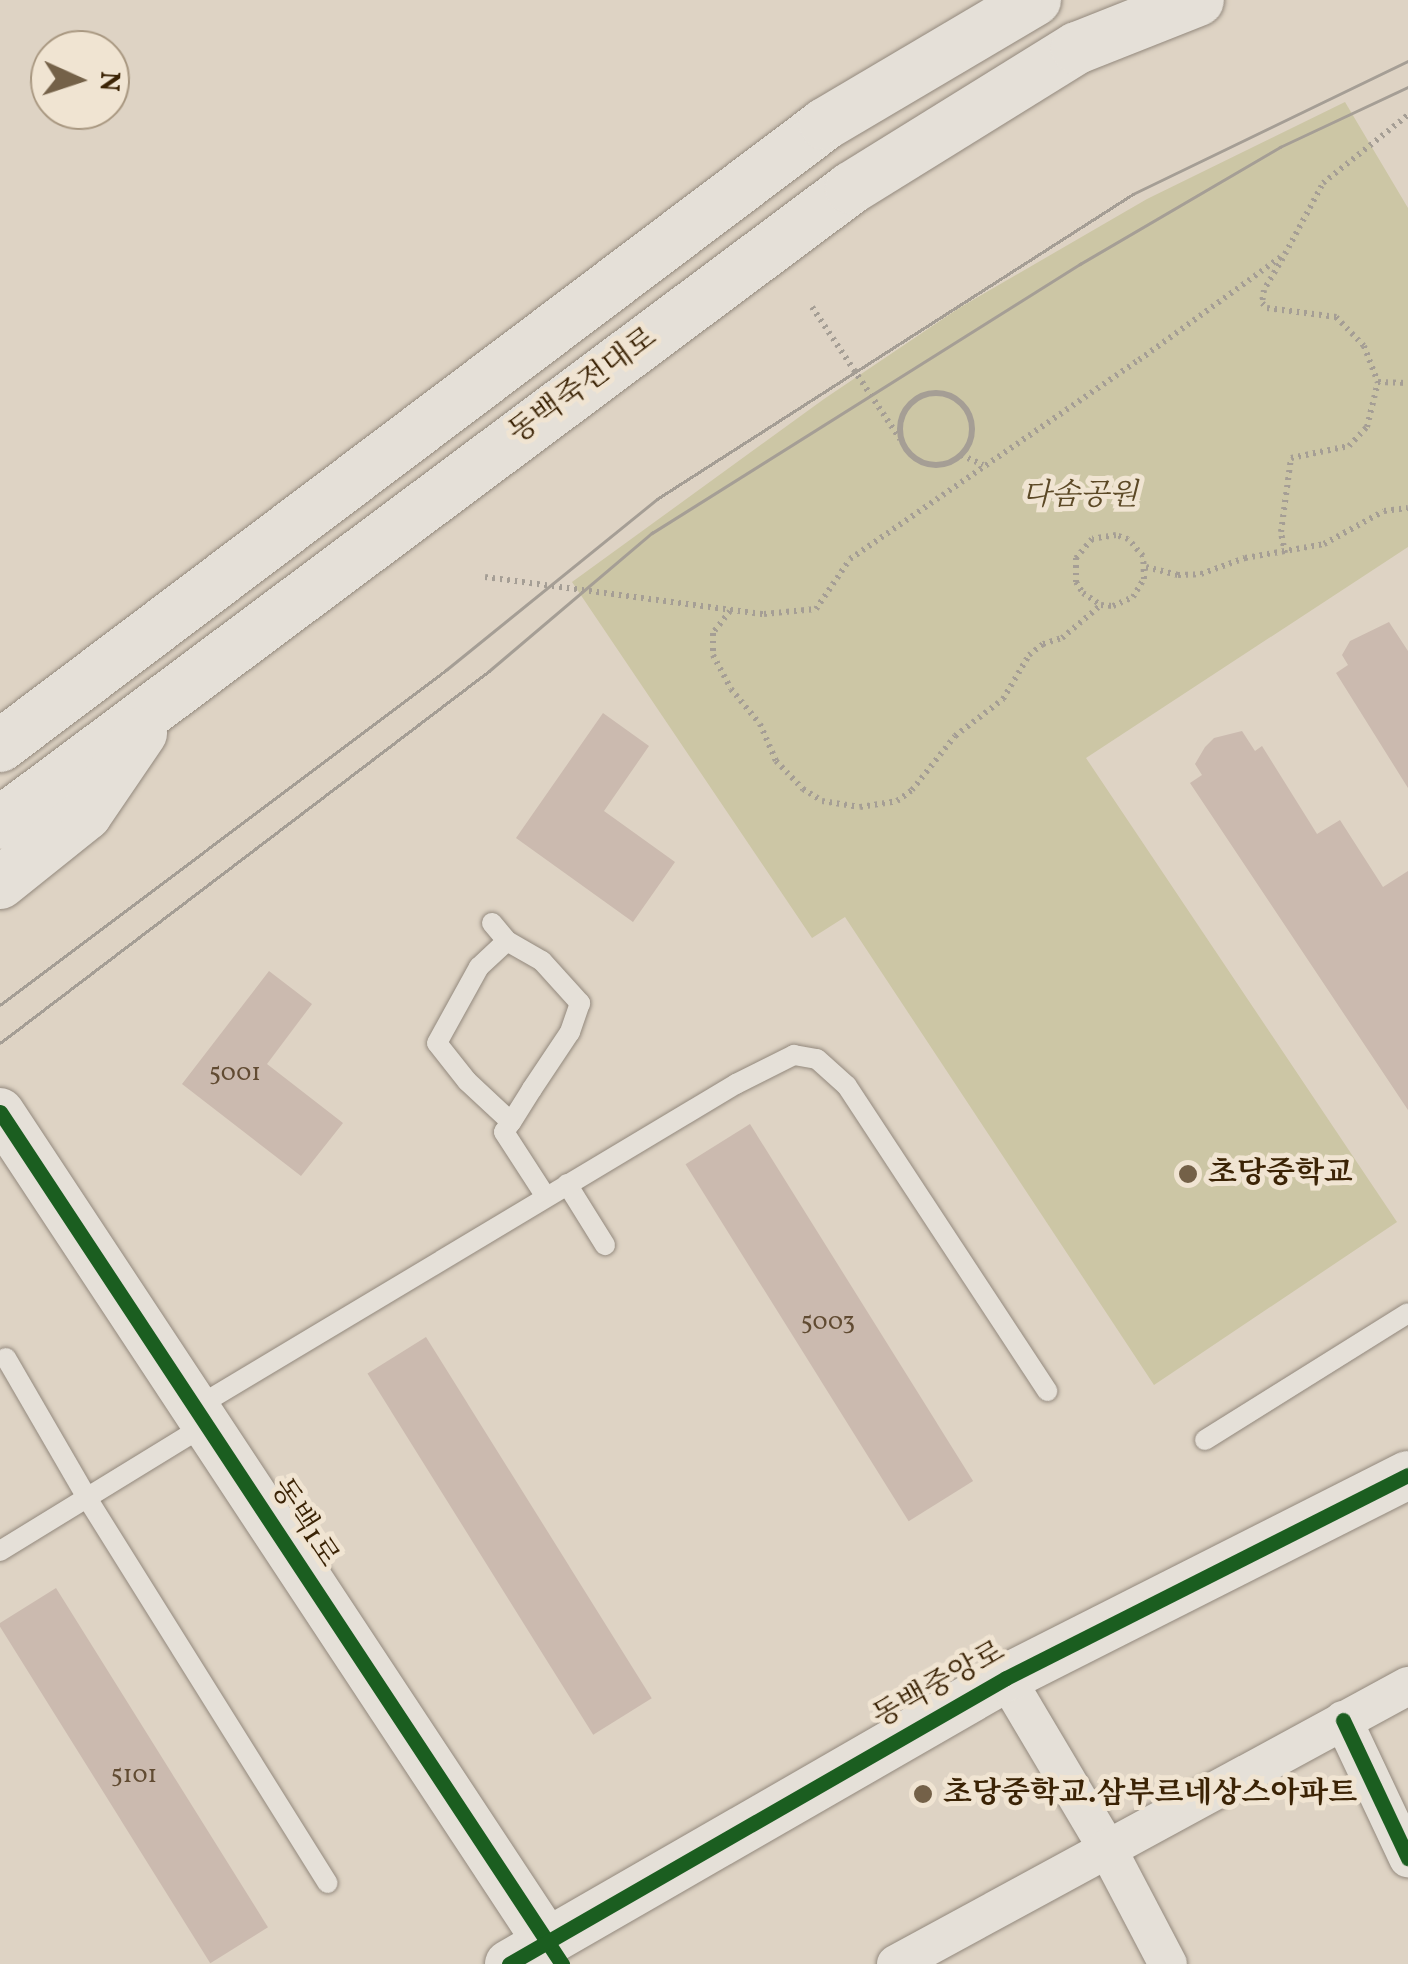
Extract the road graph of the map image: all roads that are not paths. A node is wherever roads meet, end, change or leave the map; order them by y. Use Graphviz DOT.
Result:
graph roads {
  1 [pos="1035,0"];
  2 [pos="1198,0"];
  3 [pos="168,693"];
  4 [pos="0,746"];
  5 [pos="0,822"];
  6 [pos="0,883"];
  7 [pos="492,923"];
  8 [pos="507,941"];
  9 [pos="0,1112"];
  10 [pos="511,1122"];
  11 [pos="567,1184"];
  12 [pos="546,1197"];
  13 [pos="605,1245"];
  14 [pos="1408,1313"];
  15 [pos="6,1358"];
  16 [pos="1047,1390"];
  17 [pos="200,1416"];
  18 [pos="1205,1440"];
  19 [pos="1408,1475"];
  20 [pos="87,1498"];
  21 [pos="0,1551"];
  22 [pos="1006,1678"];
  23 [pos="1408,1686"];
  24 [pos="1342,1720"];
  25 [pos="1107,1848"];
  26 [pos="1408,1858"];
  27 [pos="328,1883"];
  28 [pos="539,1956"];
  29 [pos="896,1964"];
  30 [pos="1168,1964"];
  1 -- 4 [label="main road, 동백죽전대로"];
  2 -- 3 [label="main road, 동백죽전대로"];
  3 -- 5 [label="main road, 동백죽전대로"];
  3 -- 6 [label="main road"];
  7 -- 8 [label="lane"];
  8 -- 10 [label="lane"];
  8 -- 10 [label="lane"];
  9 -- 17 [label="street, 동백1로"];
  10 -- 12 [label="lane"];
  11 -- 12 [label="lane"];
  11 -- 13 [label="lane"];
  11 -- 16 [label="lane"];
  12 -- 17 [label="lane"];
  14 -- 18 [label="lane"];
  15 -- 20 [label="lane"];
  17 -- 20 [label="lane"];
  17 -- 28 [label="street, 동백1로"];
  19 -- 22 [label="street, 동백중앙로"];
  20 -- 21 [label="lane"];
  20 -- 27 [label="lane"];
  22 -- 25 [label="street"];
  22 -- 28 [label="street, 동백중앙로"];
  23 -- 24 [label="street"];
  24 -- 25 [label="street"];
  24 -- 26 [label="street"];
  25 -- 29 [label="street"];
  25 -- 30 [label="street"];
}
